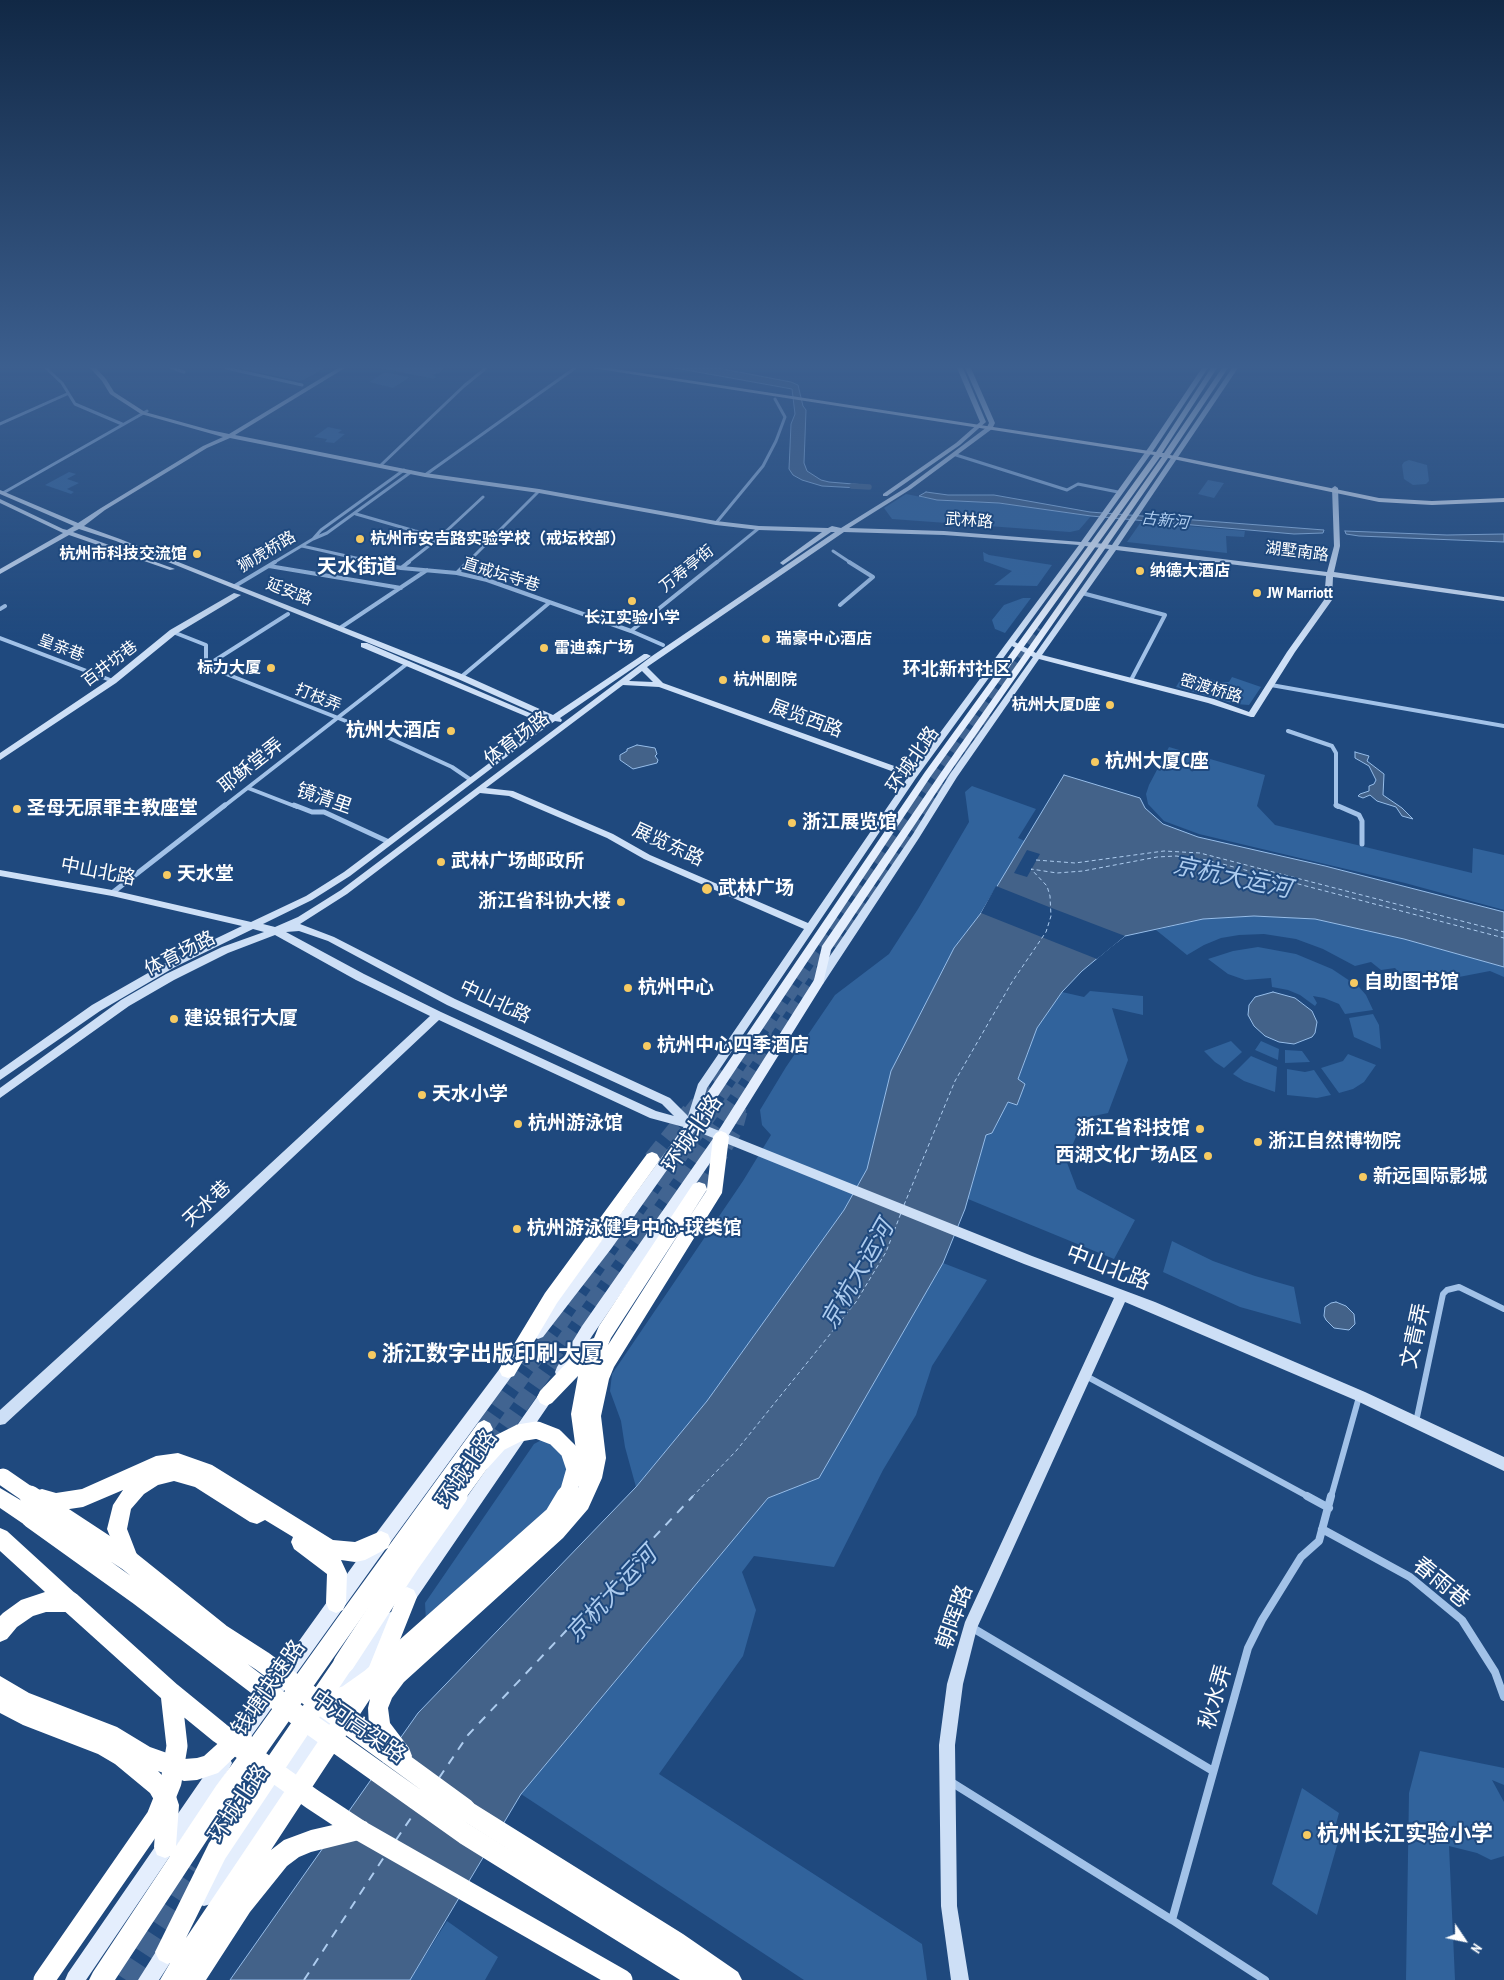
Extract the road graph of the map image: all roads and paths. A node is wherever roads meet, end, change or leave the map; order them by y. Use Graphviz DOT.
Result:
graph roads {
  1 [pos="58,460"];
  2 [pos="177,460"];
  3 [pos="183,460"];
  4 [pos="357,460"];
  5 [pos="386,460"];
  6 [pos="445,460"];
  7 [pos="766,460"];
  8 [pos="935,460"];
  9 [pos="948,460"];
  10 [pos="973,460"];
  11 [pos="1142,460"];
  12 [pos="1166,460"];
  13 [pos="1167,460"];
  14 [pos="1168,460"];
  15 [pos="1196,460"];
  16 [pos="381,465"];
  17 [pos="408,471"];
  18 [pos="424,475"];
  19 [pos="1335,490"];
  20 [pos="539,491"];
  21 [pos="1118,492"];
  22 [pos="1,493"];
  23 [pos="1504,496"];
  24 [pos="483,497"];
  25 [pos="1504,500"];
  26 [pos="0,501"];
  27 [pos="356,514"];
  28 [pos="716,523"];
  29 [pos="72,524"];
  30 [pos="80,526"];
  31 [pos="760,528"];
  32 [pos="831,529"];
  33 [pos="844,529"];
  34 [pos="61,530"];
  35 [pos="69,532"];
  36 [pos="440,537"];
  37 [pos="313,539"];
  38 [pos="1090,542"];
  39 [pos="486,545"];
  40 [pos="1111,545"];
  41 [pos="302,546"];
  42 [pos="833,551"];
  43 [pos="268,566"];
  44 [pos="0,567"];
  45 [pos="401,568"];
  46 [pos="427,570"];
  47 [pos="0,572"];
  48 [pos="1331,572"];
  49 [pos="457,573"];
  50 [pos="401,588"];
  51 [pos="236,590"];
  52 [pos="1082,593"];
  53 [pos="1504,597"];
  54 [pos="549,603"];
  55 [pos="840,605"];
  56 [pos="5,606"];
  57 [pos="0,609"];
  58 [pos="288,614"];
  59 [pos="340,628"];
  60 [pos="631,631"];
  61 [pos="173,632"];
  62 [pos="0,638"];
  63 [pos="663,645"];
  64 [pos="1015,645"];
  65 [pos="1034,654"];
  66 [pos="408,663"];
  67 [pos="206,666"];
  68 [pos="643,667"];
  69 [pos="461,677"];
  70 [pos="1131,680"];
  71 [pos="113,681"];
  72 [pos="621,683"];
  73 [pos="660,685"];
  74 [pos="1271,685"];
  75 [pos="456,687"];
  76 [pos="335,718"];
  77 [pos="551,721"];
  78 [pos="562,726"];
  79 [pos="1504,726"];
  80 [pos="1288,731"];
  81 [pos="0,757"];
  82 [pos="913,776"];
  83 [pos="495,778"];
  84 [pos="471,780"];
  85 [pos="248,788"];
  86 [pos="480,790"];
  87 [pos="510,793"];
  88 [pos="389,842"];
  89 [pos="1362,844"];
  90 [pos="0,873"];
  91 [pos="112,893"];
  92 [pos="250,926"];
  93 [pos="811,928"];
  94 [pos="276,931"];
  95 [pos="437,1015"];
  96 [pos="0,1076"];
  97 [pos="0,1094"];
  98 [pos="692,1125"];
  99 [pos="721,1137"];
  100 [pos="652,1159"];
  101 [pos="699,1189"];
  102 [pos="1122,1295"];
  103 [pos="1504,1309"];
  104 [pos="606,1332"];
  105 [pos="508,1370"];
  106 [pos="1086,1376"];
  107 [pos="1360,1396"];
  108 [pos="546,1397"];
  109 [pos="0,1419"];
  110 [pos="1416,1424"];
  111 [pos="484,1429"];
  112 [pos="1504,1464"];
  113 [pos="0,1474"];
  114 [pos="202,1476"];
  115 [pos="28,1495"];
  116 [pos="0,1497"];
  117 [pos="581,1502"];
  118 [pos="1329,1508"];
  119 [pos="1322,1529"];
  120 [pos="0,1538"];
  121 [pos="381,1541"];
  122 [pos="129,1561"];
  123 [pos="406,1597"];
  124 [pos="70,1602"];
  125 [pos="336,1603"];
  126 [pos="970,1627"];
  127 [pos="0,1632"];
  128 [pos="0,1686"];
  129 [pos="171,1693"];
  130 [pos="1504,1697"];
  131 [pos="318,1701"];
  132 [pos="0,1702"];
  133 [pos="242,1735"];
  134 [pos="140,1760"];
  135 [pos="1212,1772"];
  136 [pos="417,1776"];
  137 [pos="949,1781"];
  138 [pos="359,1830"];
  139 [pos="165,1847"];
  140 [pos="1172,1920"];
  141 [pos="167,1952"];
  142 [pos="44,1980"];
  143 [pos="75,1980"];
  144 [pos="101,1980"];
  145 [pos="148,1980"];
  146 [pos="172,1980"];
  147 [pos="192,1980"];
  148 [pos="622,1980"];
  149 [pos="700,1980"];
  150 [pos="730,1980"];
  151 [pos="960,1980"];
  152 [pos="1265,1980"];
  1 -- 22 [label="street"];
  2 -- 29 [label="main road"];
  3 -- 30 [label="main road"];
  4 -- 16 [label="main road, 武林路"];
  5 -- 16 [label="street"];
  6 -- 18 [label="street"];
  7 -- 28 [label="street"];
  8 -- 32 [label="main road, 体育场路"];
  9 -- 33 [label="main road, 体育场路"];
  10 -- 21 [label="street"];
  11 -- 21 [label="main road, 环城北路"];
  12 -- 38 [label="main road, 环城北路"];
  13 -- 40 [label="main road, 环城北路"];
  14 -- 40 [label="main road, 环城北路"];
  15 -- 19 [label="main road"];
  16 -- 17 [label="main road, 武林路"];
  17 -- 18 [label="main road, 武林路"];
  17 -- 27 [label="street, 狮虎桥路"];
  17 -- 37 [label="street, 狮虎桥路"];
  18 -- 20 [label="main road, 武林路"];
  19 -- 23 [label="main road"];
  19 -- 25 [label="main road"];
  19 -- 48 [label="main road, 密渡桥路"];
  20 -- 28 [label="main road, 武林路"];
  20 -- 39 [label="street"];
  21 -- 38 [label="main road, 环城北路"];
  22 -- 29 [label="main road, 延安路"];
  24 -- 36 [label="street"];
  26 -- 34 [label="main road, 延安路"];
  27 -- 36 [label="street"];
  27 -- 37 [label="street, 狮虎桥路"];
  28 -- 31 [label="main road, 武林路"];
  29 -- 30 [label="main road, 延安路"];
  29 -- 34 [label="main road"];
  30 -- 35 [label="main road"];
  30 -- 51 [label="main road, 延安路"];
  31 -- 32 [label="main road, 武林路"];
  31 -- 60 [label="street, 万寿亭街"];
  32 -- 33 [label="main road, 武林路"];
  32 -- 63 [label="main road, 体育场路"];
  33 -- 38 [label="main road, 武林路"];
  33 -- 68 [label="main road, 体育场路"];
  34 -- 35 [label="main road, 延安路"];
  34 -- 44 [label="main road"];
  35 -- 47 [label="main road"];
  35 -- 51 [label="main road, 延安路"];
  36 -- 39 [label="street"];
  36 -- 45 [label="street"];
  37 -- 41 [label="street, 狮虎桥路"];
  38 -- 40 [label="main road, 湖墅南路"];
  38 -- 64 [label="main road, 环城北路"];
  39 -- 49 [label="street"];
  40 -- 48 [label="main road, 湖墅南路"];
  40 -- 52 [label="main road, 环城北路"];
  40 -- 65 [label="main road, 环城北路"];
  41 -- 43 [label="street, 狮虎桥路"];
  41 -- 45 [label="street, 直戒坛寺巷"];
  42 -- 55 [label="street"];
  43 -- 50 [label="street"];
  43 -- 51 [label="street, 狮虎桥路"];
  45 -- 46 [label="street, 直戒坛寺巷"];
  46 -- 49 [label="street, 直戒坛寺巷"];
  46 -- 50 [label="street"];
  48 -- 53 [label="main road, 湖墅南路"];
  48 -- 74 [label="main road, 密渡桥路"];
  49 -- 54 [label="street, 直戒坛寺巷"];
  50 -- 59 [label="street"];
  51 -- 58 [label="main road, 延安路"];
  51 -- 59 [label="main road, 延安路"];
  51 -- 61 [label="main road, 百井坊巷"];
  52 -- 65 [label="main road, 环城北路"];
  52 -- 70 [label="street"];
  54 -- 60 [label="street, 直戒坛寺巷"];
  54 -- 69 [label="street"];
  56 -- 57 [label="street"];
  58 -- 66 [label="main road, 延安路"];
  58 -- 67 [label="street"];
  59 -- 69 [label="main road, 延安路"];
  60 -- 63 [label="street, 直戒坛寺巷"];
  61 -- 67 [label="street"];
  61 -- 71 [label="main road, 百井坊巷"];
  62 -- 71 [label="street, 皇亲巷"];
  63 -- 77 [label="main road, 体育场路"];
  64 -- 65 [label="main road, 密渡桥路"];
  64 -- 82 [label="main road, 环城北路"];
  64 -- 98 [label="main road, 环城北路"];
  65 -- 70 [label="main road, 密渡桥路"];
  65 -- 99 [label="main road, 环城北路"];
  66 -- 76 [label="street, 耶稣堂弄"];
  66 -- 77 [label="main road, 延安路"];
  67 -- 76 [label="street, 打枝弄"];
  68 -- 72 [label="main road, 体育场路"];
  68 -- 73 [label="main road, 展览西路"];
  69 -- 77 [label="main road, 延安路"];
  70 -- 74 [label="main road, 密渡桥路"];
  71 -- 81 [label="main road, 百井坊巷"];
  72 -- 73 [label="main road, 展览西路"];
  72 -- 78 [label="main road, 体育场路"];
  73 -- 82 [label="main road, 展览西路"];
  74 -- 79 [label="street"];
  75 -- 77 [label="main road"];
  76 -- 84 [label="street, 打枝弄"];
  76 -- 85 [label="street, 耶稣堂弄"];
  77 -- 78 [label="main road, 延安路"];
  77 -- 84 [label="main road, 体育场路"];
  78 -- 83 [label="main road, 体育场路"];
  80 -- 89 [label="street"];
  82 -- 93 [label="main road, 环城北路"];
  83 -- 86 [label="main road, 体育场路"];
  83 -- 87 [label="main road, 展览东路"];
  84 -- 88 [label="main road, 体育场路"];
  85 -- 88 [label="street, 镜清里"];
  85 -- 91 [label="street, 耶稣堂弄"];
  86 -- 87 [label="main road, 展览东路"];
  86 -- 94 [label="main road, 体育场路"];
  87 -- 93 [label="main road, 展览东路"];
  88 -- 92 [label="main road, 体育场路"];
  90 -- 91 [label="main road, 中山北路"];
  91 -- 92 [label="main road, 中山北路"];
  92 -- 94 [label="main road, 中山北路"];
  92 -- 96 [label="main road, 体育场路"];
  93 -- 98 [label="main road, 环城北路"];
  94 -- 95 [label="main road, 中山北路"];
  94 -- 97 [label="main road, 体育场路"];
  94 -- 98 [label="main road, 中山北路"];
  95 -- 98 [label="main road, 中山北路"];
  95 -- 109 [label="main road, 天水巷"];
  98 -- 99 [label="main road, 中山北路"];
  98 -- 105 [label="main road, 环城北路"];
  99 -- 102 [label="main road, 中山北路"];
  99 -- 108 [label="main road, 环城北路"];
  99 -- 117 [label="highway"];
  100 -- 105 [label="highway"];
  101 -- 104 [label="highway"];
  102 -- 106 [label="main road, 朝晖路"];
  102 -- 107 [label="main road, 中山北路"];
  103 -- 110 [label="street, 文青弄"];
  104 -- 108 [label="highway"];
  104 -- 117 [label="highway"];
  105 -- 121 [label="main road, 环城北路"];
  106 -- 118 [label="street"];
  106 -- 126 [label="main road, 朝晖路"];
  107 -- 110 [label="main road, 中山北路"];
  107 -- 118 [label="street, 秋水弄"];
  108 -- 123 [label="main road, 环城北路"];
  110 -- 112 [label="main road, 中山北路"];
  111 -- 144 [label="highway, 钱塘快速路"];
  113 -- 115 [label="highway, bridge"];
  114 -- 115 [label="highway"];
  114 -- 121 [label="highway"];
  114 -- 122 [label="highway"];
  114 -- 125 [label="highway"];
  115 -- 122 [label="highway, bridge"];
  116 -- 149 [label="highway, 中河高架路, bridge"];
  117 -- 136 [label="highway, bridge"];
  118 -- 119 [label="street, 秋水弄"];
  119 -- 130 [label="street, 春雨巷"];
  119 -- 135 [label="street, 秋水弄"];
  120 -- 124 [label="highway"];
  121 -- 125 [label="main road, 环城北路"];
  122 -- 131 [label="highway, bridge"];
  123 -- 141 [label="main road, 环城北路"];
  123 -- 146 [label="highway"];
  124 -- 127 [label="highway"];
  124 -- 129 [label="highway, bridge"];
  125 -- 133 [label="main road, 环城北路"];
  126 -- 135 [label="street"];
  126 -- 137 [label="main road, 朝晖路"];
  128 -- 134 [label="highway"];
  129 -- 138 [label="highway, bridge"];
  129 -- 142 [label="highway, bridge"];
  131 -- 136 [label="highway, bridge"];
  131 -- 141 [label="highway, bridge"];
  132 -- 134 [label="highway"];
  133 -- 134 [label="highway"];
  133 -- 139 [label="main road, 环城北路"];
  134 -- 139 [label="highway"];
  135 -- 140 [label="street, 秋水弄"];
  136 -- 150 [label="highway, bridge"];
  137 -- 140 [label="street"];
  137 -- 151 [label="main road, 朝晖路"];
  138 -- 147 [label="highway"];
  138 -- 148 [label="highway, bridge"];
  139 -- 143 [label="main road, 环城北路"];
  140 -- 152 [label="street"];
  141 -- 145 [label="main road, 环城北路"];
}
